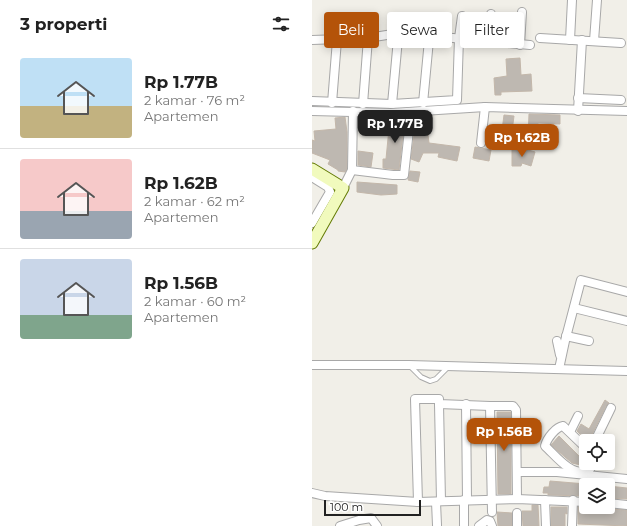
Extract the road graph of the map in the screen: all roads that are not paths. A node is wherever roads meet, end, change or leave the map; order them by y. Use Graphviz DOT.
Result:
graph roads {
  1 [pos="572,0"];
  2 [pos="597,0"];
  3 [pos="460,31"];
  4 [pos="452,37"];
  5 [pos="459,38"];
  6 [pos="540,38"];
  7 [pos="312,40"];
  8 [pos="324,40"];
  9 [pos="570,40"];
  10 [pos="582,40"];
  11 [pos="594,41"];
  12 [pos="621,43"];
  13 [pos="524,44"];
  14 [pos="530,45"];
  15 [pos="336,48"];
  16 [pos="367,48"];
  17 [pos="398,48"];
  18 [pos="428,48"];
  19 [pos="578,98"];
  20 [pos="620,100"];
  21 [pos="312,101"];
  22 [pos="332,103"];
  23 [pos="423,103"];
  24 [pos="363,104"];
  25 [pos="392,104"];
  26 [pos="485,106"];
  27 [pos="578,110"];
  28 [pos="312,111"];
  29 [pos="353,111"];
  30 [pos="411,112"];
  31 [pos="627,112"];
  32 [pos="481,143"];
  33 [pos="312,169"];
  34 [pos="352,170"];
  35 [pos="312,177"];
  36 [pos="343,188"];
  37 [pos="312,223"];
  38 [pos="312,243"];
  39 [pos="627,292"];
  40 [pos="574,308"];
  41 [pos="627,321"];
  42 [pos="566,336"];
  43 [pos="557,341"];
  44 [pos="589,341"];
  45 [pos="560,357"];
  46 [pos="312,364"];
  47 [pos="409,365"];
  48 [pos="448,366"];
  49 [pos="559,369"];
  50 [pos="627,371"];
  51 [pos="439,404"];
  52 [pos="466,404"];
  53 [pos="490,406"];
  54 [pos="611,408"];
  55 [pos="578,416"];
  56 [pos="570,432"];
  57 [pos="598,434"];
  58 [pos="579,441"];
  59 [pos="588,470"];
  60 [pos="518,472"];
  61 [pos="586,473"];
  62 [pos="627,479"];
  63 [pos="312,493"];
  64 [pos="517,499"];
  65 [pos="465,500"];
  66 [pos="492,500"];
  67 [pos="545,500"];
  68 [pos="573,500"];
  69 [pos="579,501"];
  70 [pos="418,502"];
  71 [pos="438,502"];
  72 [pos="615,504"];
  73 [pos="627,505"];
  74 [pos="492,512"];
  75 [pos="517,513"];
  76 [pos="437,525"];
  77 [pos="464,525"];
  78 [pos="340,526"];
  79 [pos="377,526"];
  80 [pos="479,526"];
  81 [pos="492,526"];
  82 [pos="517,526"];
  83 [pos="546,526"];
  84 [pos="572,526"];
  85 [pos="575,526"];
  1 -- 9 [label="street"];
  2 -- 11 [label="street"];
  3 -- 5 [label="street"];
  4 -- 5 [label="street"];
  5 -- 23 [label="street"];
  6 -- 9 [label="street"];
  7 -- 8 [label="street"];
  9 -- 10 [label="street"];
  10 -- 11 [label="street"];
  10 -- 19 [label="street"];
  11 -- 12 [label="street"];
  13 -- 14 [label="street"];
  15 -- 22 [label="street"];
  16 -- 24 [label="street"];
  17 -- 25 [label="street"];
  18 -- 23 [label="street"];
  19 -- 20 [label="street"];
  19 -- 27 [label="street"];
  21 -- 22 [label="street"];
  22 -- 24 [label="street"];
  23 -- 25 [label="street"];
  24 -- 25 [label="street"];
  26 -- 27 [label="street"];
  26 -- 30 [label="street"];
  26 -- 32 [label="street"];
  27 -- 31 [label="street"];
  28 -- 29 [label="street"];
  29 -- 30 [label="street"];
  29 -- 34 [label="street"];
  30 -- 34 [label="street"];
  33 -- 36 [label="street"];
  34 -- 36 [label="street"];
  35 -- 37 [label="street"];
  36 -- 38 [label="street"];
  39 -- 40 [label="street"];
  40 -- 41 [label="street"];
  40 -- 42 [label="street"];
  42 -- 44 [label="street"];
  42 -- 45 [label="street"];
  43 -- 45 [label="street"];
  45 -- 49 [label="street"];
  46 -- 47 [label="street"];
  47 -- 48 [label="street"];
  47 -- 48 [label="lane"];
  48 -- 49 [label="street"];
  49 -- 50 [label="street"];
  51 -- 52 [label="street"];
  51 -- 70 [label="street"];
  51 -- 71 [label="street"];
  52 -- 53 [label="street"];
  52 -- 65 [label="street"];
  53 -- 60 [label="street"];
  53 -- 66 [label="street"];
  54 -- 57 [label="street"];
  55 -- 56 [label="street"];
  56 -- 58 [label="street"];
  56 -- 61 [label="street"];
  59 -- 61 [label="street"];
  60 -- 61 [label="street"];
  60 -- 64 [label="street"];
  61 -- 62 [label="street"];
  63 -- 70 [label="street"];
  64 -- 66 [label="street"];
  64 -- 67 [label="street"];
  65 -- 66 [label="street"];
  65 -- 71 [label="street"];
  65 -- 77 [label="street"];
  66 -- 74 [label="street"];
  67 -- 68 [label="street"];
  67 -- 83 [label="street"];
  68 -- 69 [label="street"];
  68 -- 84 [label="street"];
  70 -- 71 [label="street"];
  71 -- 76 [label="street"];
  72 -- 73 [label="street"];
  75 -- 82 [label="street"];
  78 -- 79 [label="street"];
  80 -- 81 [label="street"];
  84 -- 85 [label="street"];
}
